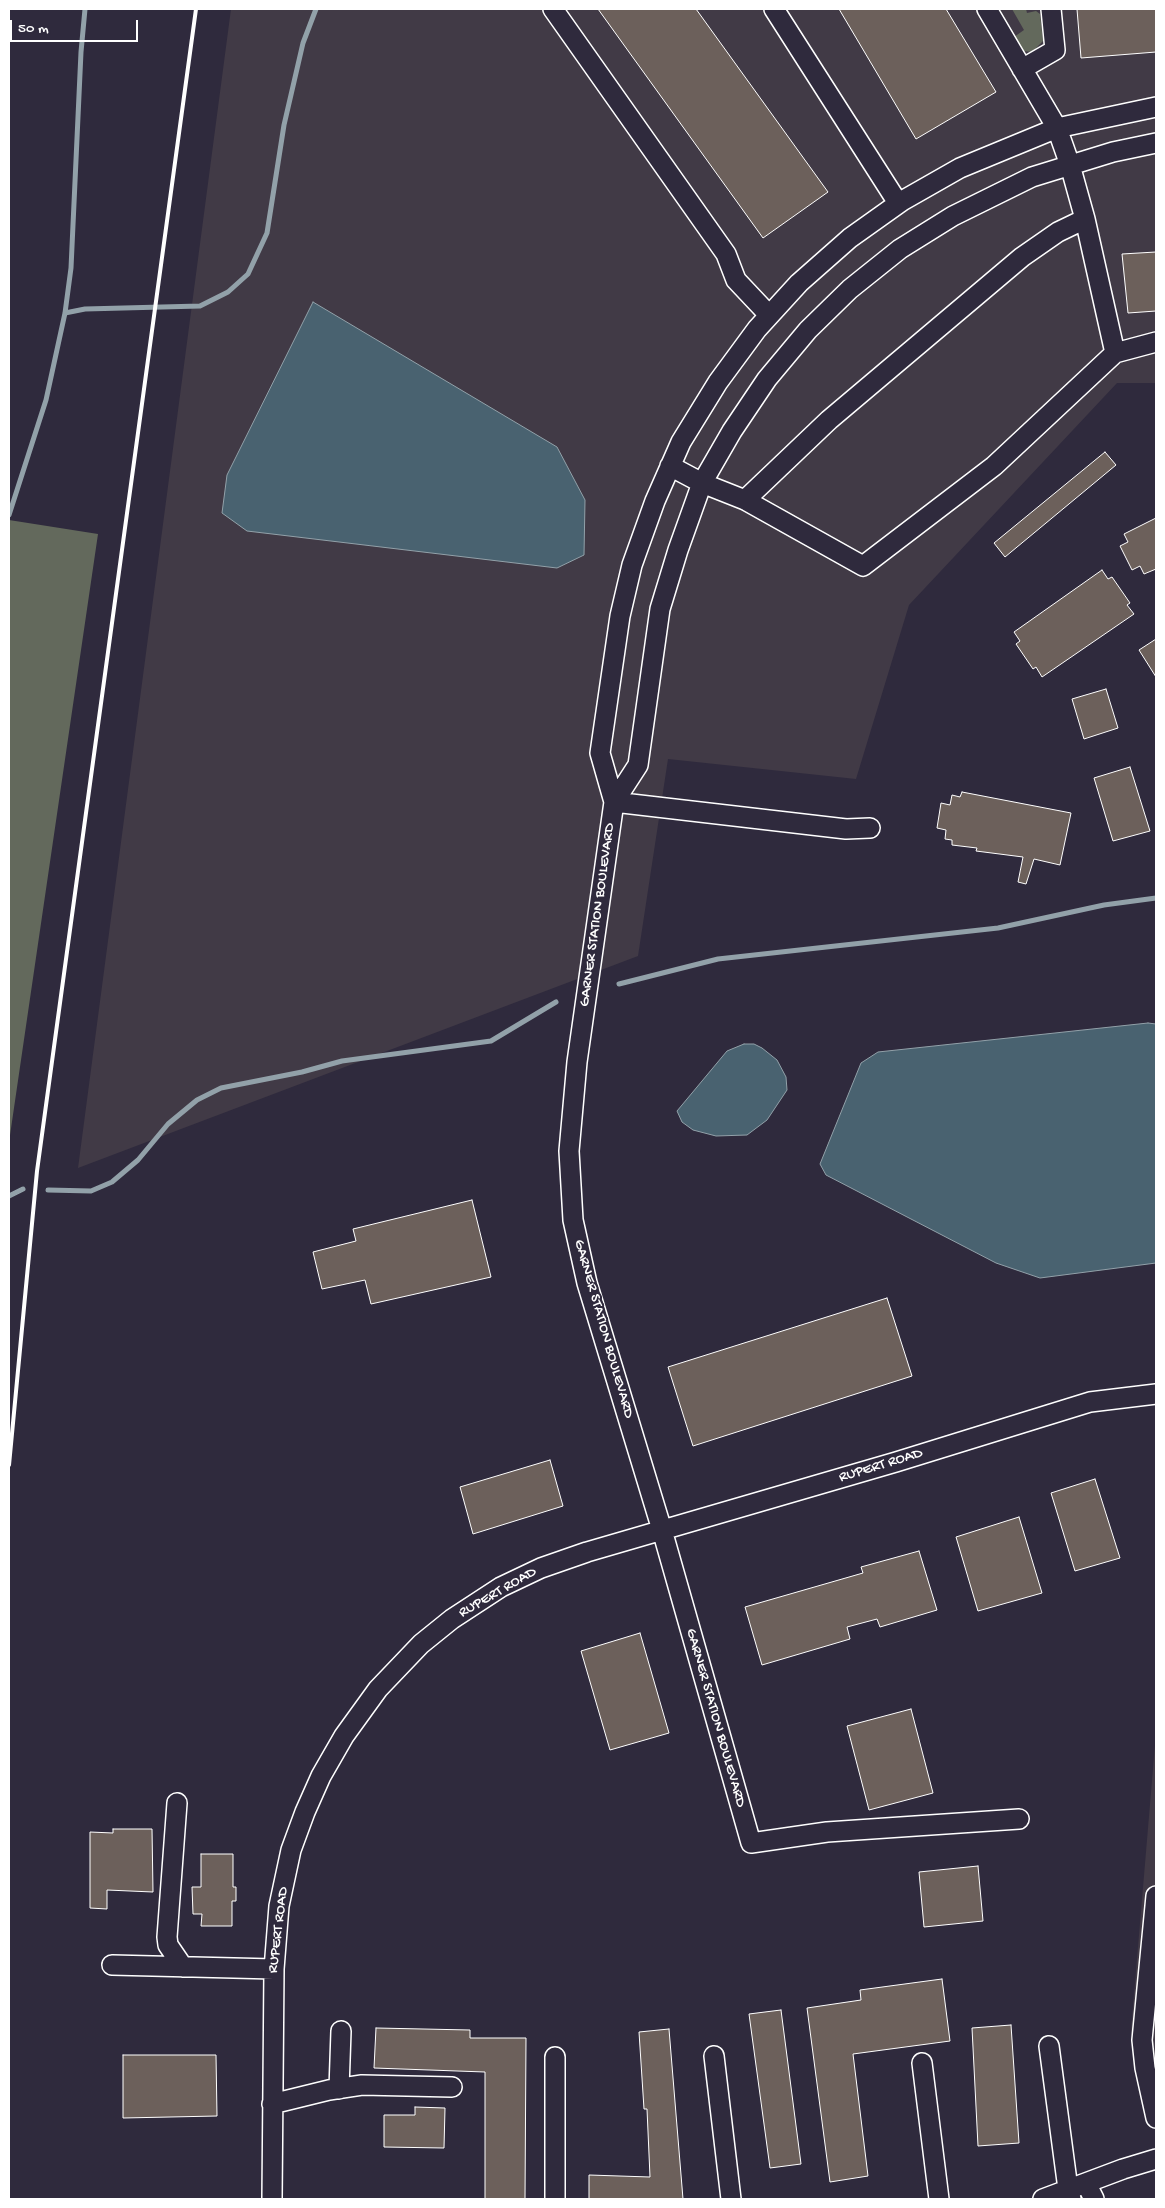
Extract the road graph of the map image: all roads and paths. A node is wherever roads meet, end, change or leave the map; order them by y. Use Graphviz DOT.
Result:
graph roads {
  1 [pos="553,9"];
  2 [pos="774,9"];
  3 [pos="987,9"];
  4 [pos="1051,9"];
  5 [pos="1022,70"];
  6 [pos="1156,106"];
  7 [pos="1057,128"];
  8 [pos="1156,143"];
  9 [pos="1070,165"];
  10 [pos="898,204"];
  11 [pos="1085,219"];
  12 [pos="769,315"];
  13 [pos="1156,342"];
  14 [pos="1115,353"];
  15 [pos="670,466"];
  16 [pos="702,483"];
  17 [pos="745,500"];
  18 [pos="614,802"];
  19 [pos="870,828"];
  20 [pos="1156,1394"];
  21 [pos="662,1530"];
  22 [pos="177,1803"];
  23 [pos="1019,1818"];
  24 [pos="1156,1896"];
  25 [pos="112,1966"];
  26 [pos="183,1967"];
  27 [pos="274,1969"];
  28 [pos="341,2031"];
  29 [pos="1049,2046"];
  30 [pos="714,2056"];
  31 [pos="555,2057"];
  32 [pos="922,2063"];
  33 [pos="452,2087"];
  34 [pos="339,2089"];
  35 [pos="272,2104"];
  36 [pos="1156,2118"];
  37 [pos="1156,2159"];
  38 [pos="1090,2191"];
  39 [pos="1070,2194"];
  40 [pos="272,2199"];
  41 [pos="555,2199"];
  42 [pos="731,2199"];
  43 [pos="939,2199"];
  44 [pos="1043,2199"];
  1 -- 12 [label="street"];
  2 -- 10 [label="street"];
  3 -- 5 [label="street"];
  4 -- 5 [label="street"];
  5 -- 7 [label="street"];
  6 -- 7 [label="street, GARNER STATION BOULEVARD"];
  7 -- 9 [label="street"];
  7 -- 10 [label="street, GARNER STATION BOULEVARD"];
  8 -- 9 [label="street, GARNER STATION BOULEVARD"];
  9 -- 11 [label="street"];
  9 -- 16 [label="street, GARNER STATION BOULEVARD"];
  10 -- 12 [label="street, GARNER STATION BOULEVARD"];
  11 -- 14 [label="street"];
  11 -- 17 [label="street"];
  12 -- 15 [label="street, GARNER STATION BOULEVARD"];
  13 -- 14 [label="street"];
  14 -- 17 [label="street"];
  15 -- 16 [label="street"];
  15 -- 18 [label="street, GARNER STATION BOULEVARD"];
  16 -- 17 [label="street"];
  16 -- 18 [label="street, GARNER STATION BOULEVARD"];
  18 -- 19 [label="street"];
  18 -- 21 [label="street, GARNER STATION BOULEVARD"];
  20 -- 21 [label="street, RUPERT ROAD"];
  21 -- 23 [label="street, GARNER STATION BOULEVARD"];
  21 -- 27 [label="street, RUPERT ROAD"];
  22 -- 26 [label="street"];
  24 -- 36 [label="street"];
  25 -- 26 [label="street"];
  26 -- 27 [label="street"];
  27 -- 35 [label="street, RUPERT ROAD"];
  28 -- 34 [label="street"];
  29 -- 39 [label="street"];
  30 -- 42 [label="street"];
  31 -- 41 [label="street"];
  32 -- 43 [label="street"];
  33 -- 34 [label="street"];
  34 -- 35 [label="street"];
  35 -- 40 [label="street, RUPERT ROAD"];
  37 -- 38 [label="street"];
  38 -- 39 [label="street"];
  39 -- 44 [label="street"];
}
